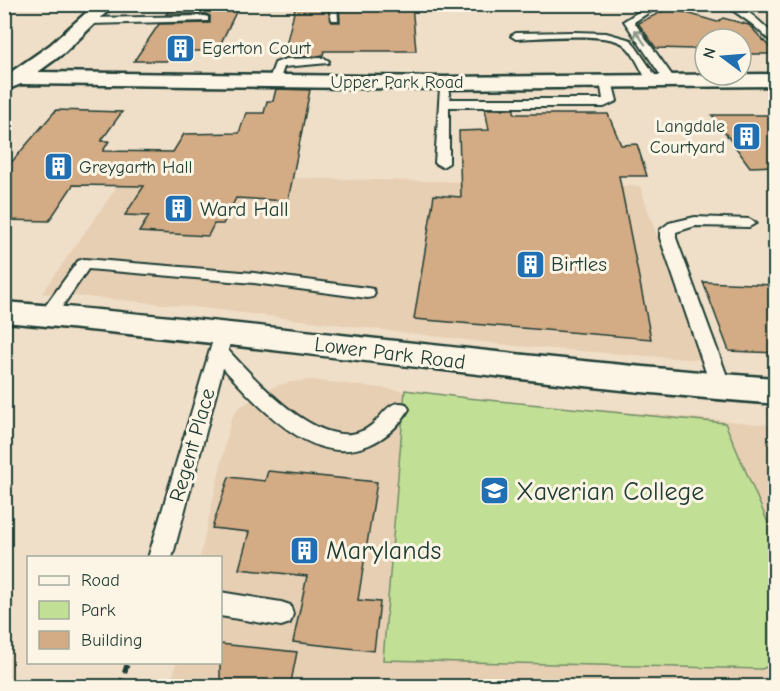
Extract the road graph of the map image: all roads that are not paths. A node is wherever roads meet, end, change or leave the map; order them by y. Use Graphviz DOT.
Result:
graph roads {
  1 [pos="106,4"];
  2 [pos="332,4"];
  3 [pos="658,4"];
  4 [pos="728,4"];
  5 [pos="335,18"];
  6 [pos="205,19"];
  7 [pos="89,21"];
  8 [pos="516,36"];
  9 [pos="776,43"];
  10 [pos="324,61"];
  11 [pos="776,80"];
  12 [pos="662,81"];
  13 [pos="11,82"];
  14 [pos="274,82"];
  15 [pos="445,93"];
  16 [pos="442,163"];
  17 [pos="749,223"];
  18 [pos="367,293"];
  19 [pos="4,312"];
  20 [pos="47,316"];
  21 [pos="221,343"];
  22 [pos="721,387"];
  23 [pos="776,391"];
  24 [pos="399,409"];
  25 [pos="161,556"];
  26 [pos="222,604"];
  27 [pos="281,614"];
  1 -- 7 [label="street"];
  2 -- 5 [label="lane"];
  12 -- 3 [label="lane, one-way"];
  4 -- 9 [label="lane"];
  6 -- 7 [label="lane"];
  7 -- 13 [label="street"];
  8 -- 12 [label="lane"];
  10 -- 14 [label="lane"];
  11 -- 12 [label="street, Upper Park Road"];
  12 -- 15 [label="street, Upper Park Road"];
  13 -- 14 [label="street, Upper Park Road"];
  14 -- 15 [label="street, Upper Park Road"];
  15 -- 16 [label="lane"];
  17 -- 22 [label="lane"];
  18 -- 20 [label="lane"];
  19 -- 20 [label="street, Lower Park Road"];
  20 -- 21 [label="street, Lower Park Road"];
  21 -- 22 [label="street, Lower Park Road"];
  21 -- 24 [label="lane"];
  21 -- 25 [label="lane, Regent Place"];
  22 -- 23 [label="street, Lower Park Road"];
  26 -- 27 [label="lane"];
}
